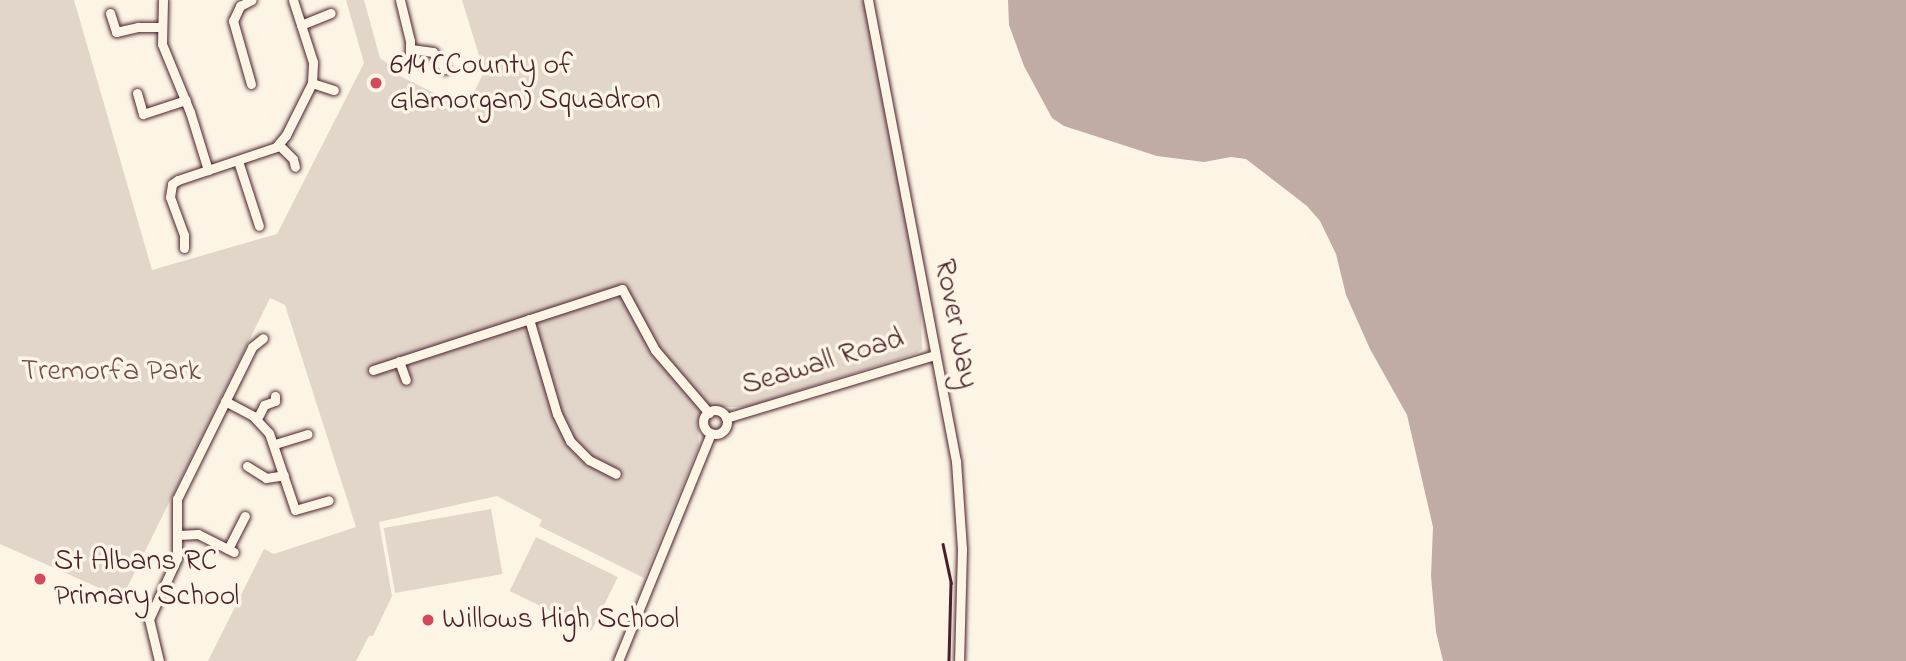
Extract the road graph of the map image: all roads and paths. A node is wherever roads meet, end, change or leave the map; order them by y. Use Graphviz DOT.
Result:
graph roads {
  1 [pos="163,0"];
  2 [pos="252,0"];
  3 [pos="293,0"];
  4 [pos="400,0"];
  5 [pos="868,0"];
  6 [pos="110,13"];
  7 [pos="331,13"];
  8 [pos="302,25"];
  9 [pos="160,27"];
  10 [pos="445,69"];
  11 [pos="312,83"];
  12 [pos="251,84"];
  13 [pos="334,90"];
  14 [pos="137,93"];
  15 [pos="186,100"];
  16 [pos="279,145"];
  17 [pos="238,161"];
  18 [pos="295,167"];
  19 [pos="208,170"];
  20 [pos="260,230"];
  21 [pos="184,248"];
  22 [pos="529,319"];
  23 [pos="263,338"];
  24 [pos="935,355"];
  25 [pos="399,361"];
  26 [pos="373,370"];
  27 [pos="406,380"];
  28 [pos="275,396"];
  29 [pos="225,401"];
  30 [pos="709,412"];
  31 [pos="726,418"];
  32 [pos="257,419"];
  33 [pos="711,433"];
  34 [pos="308,434"];
  35 [pos="275,443"];
  36 [pos="247,466"];
  37 [pos="616,474"];
  38 [pos="284,475"];
  39 [pos="329,500"];
  40 [pos="245,516"];
  41 [pos="178,534"];
  42 [pos="159,661"];
  43 [pos="618,661"];
  44 [pos="959,661"];
  1 -- 9 [label="street"];
  2 -- 12 [label="street"];
  3 -- 8 [label="street"];
  4 -- 10 [label="street"];
  5 -- 24 [label="street, Rover Way"];
  6 -- 9 [label="street"];
  7 -- 8 [label="street"];
  8 -- 11 [label="street"];
  9 -- 15 [label="street"];
  11 -- 13 [label="street"];
  11 -- 16 [label="street"];
  14 -- 15 [label="street"];
  15 -- 19 [label="street"];
  16 -- 17 [label="street"];
  16 -- 18 [label="street"];
  17 -- 19 [label="street"];
  17 -- 20 [label="street"];
  19 -- 21 [label="street"];
  22 -- 25 [label="street"];
  22 -- 30 [label="street"];
  22 -- 37 [label="street"];
  23 -- 29 [label="street"];
  24 -- 31 [label="street, Seawall Road"];
  24 -- 44 [label="street, Rover Way"];
  25 -- 26 [label="street"];
  25 -- 27 [label="street"];
  28 -- 32 [label="street"];
  29 -- 32 [label="street"];
  29 -- 41 [label="street"];
  30 -- 31 [label="street"];
  30 -- 33 [label="street"];
  31 -- 33 [label="street"];
  32 -- 35 [label="street"];
  33 -- 43 [label="street"];
  34 -- 35 [label="street"];
  35 -- 38 [label="street"];
  36 -- 38 [label="street"];
  38 -- 39 [label="street"];
  40 -- 41 [label="street"];
  41 -- 42 [label="street"];
}
